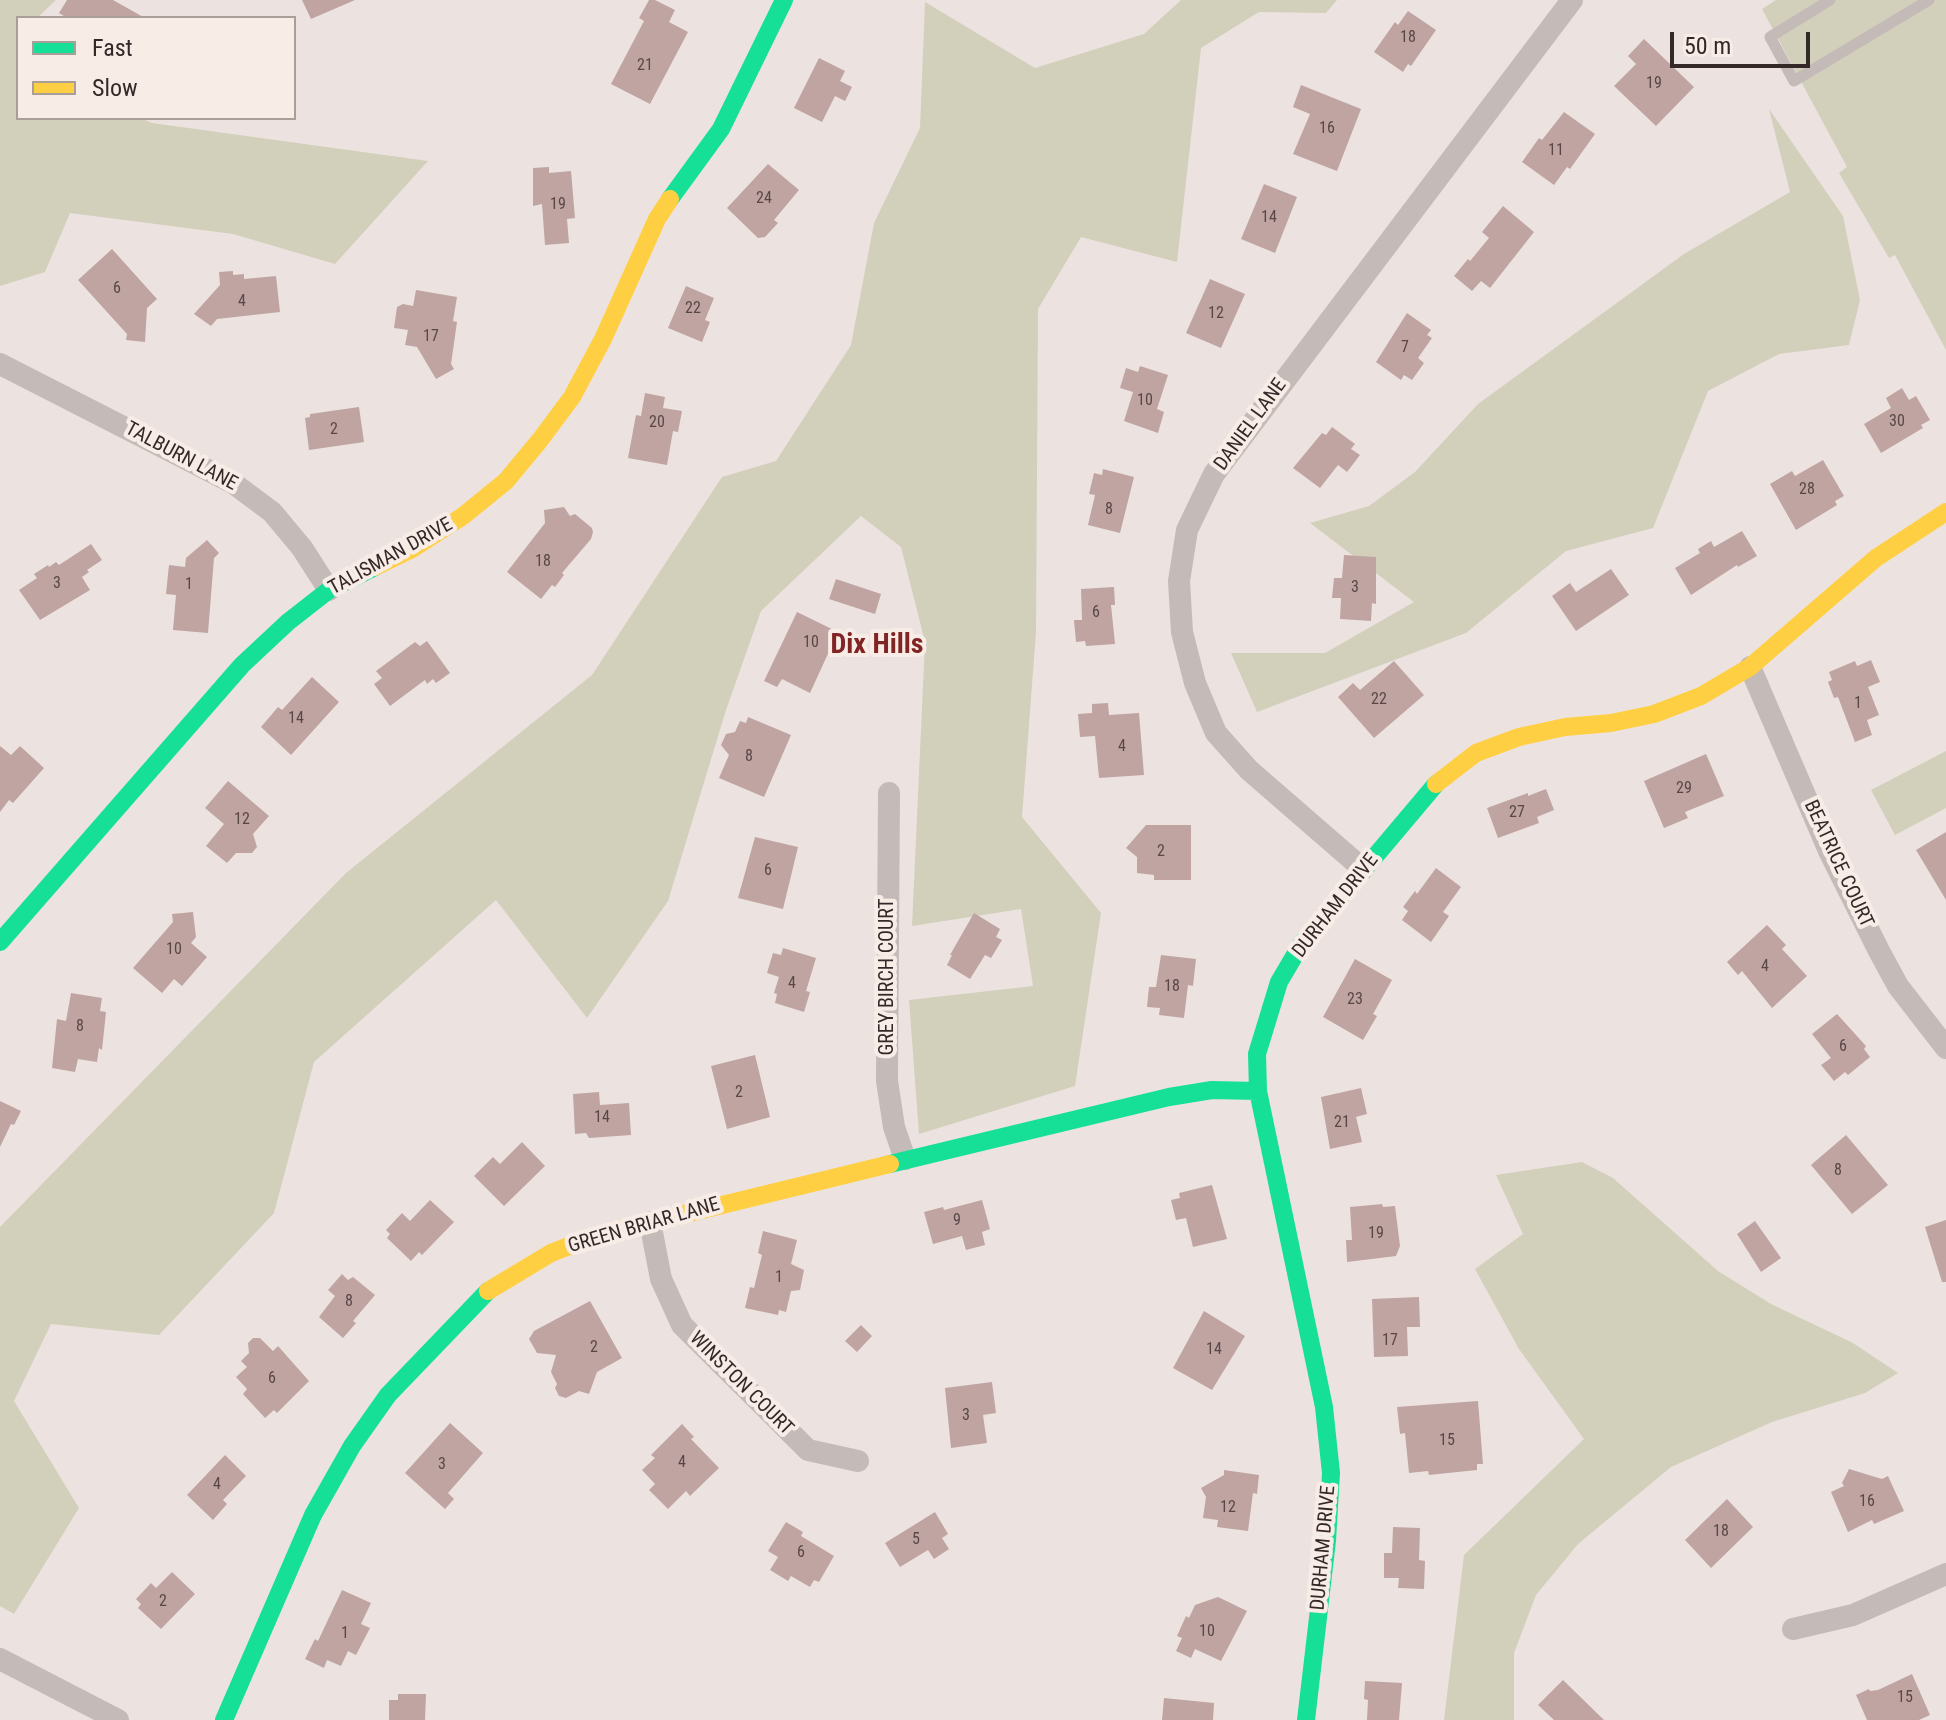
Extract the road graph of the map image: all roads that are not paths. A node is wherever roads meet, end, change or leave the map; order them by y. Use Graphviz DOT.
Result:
graph roads {
  1 [pos="784,0"];
  2 [pos="1572,0"];
  3 [pos="1830,0"];
  4 [pos="1929,0"];
  5 [pos="0,364"];
  6 [pos="1946,512"];
  7 [pos="329,590"];
  8 [pos="1750,667"];
  9 [pos="889,793"];
  10 [pos="1363,869"];
  11 [pos="0,942"];
  12 [pos="1946,1048"];
  13 [pos="1258,1091"];
  14 [pos="905,1159"];
  15 [pos="650,1222"];
  16 [pos="858,1461"];
  17 [pos="1946,1574"];
  18 [pos="1793,1629"];
  19 [pos="0,1659"];
  20 [pos="76,1711"];
  21 [pos="118,1720"];
  22 [pos="224,1720"];
  23 [pos="1306,1720"];
  1 -- 7 [label="street, TALISMAN DRIVE"];
  2 -- 10 [label="street, DANIEL LANE"];
  3 -- 4 [label="lane"];
  5 -- 7 [label="street, TALBURN LANE"];
  6 -- 8 [label="street, DURHAM DRIVE"];
  7 -- 11 [label="street, TALISMAN DRIVE"];
  8 -- 10 [label="street, DURHAM DRIVE"];
  8 -- 12 [label="street, BEATRICE COURT"];
  9 -- 14 [label="street, GREY BIRCH COURT"];
  10 -- 13 [label="street, DURHAM DRIVE"];
  13 -- 14 [label="street, GREEN BRIAR LANE"];
  13 -- 23 [label="street, DURHAM DRIVE"];
  14 -- 15 [label="street, GREEN BRIAR LANE"];
  15 -- 16 [label="street, WINSTON COURT"];
  15 -- 22 [label="street, GREEN BRIAR LANE"];
  17 -- 18 [label="street"];
  19 -- 20 [label="street"];
  20 -- 21 [label="street"];
}
